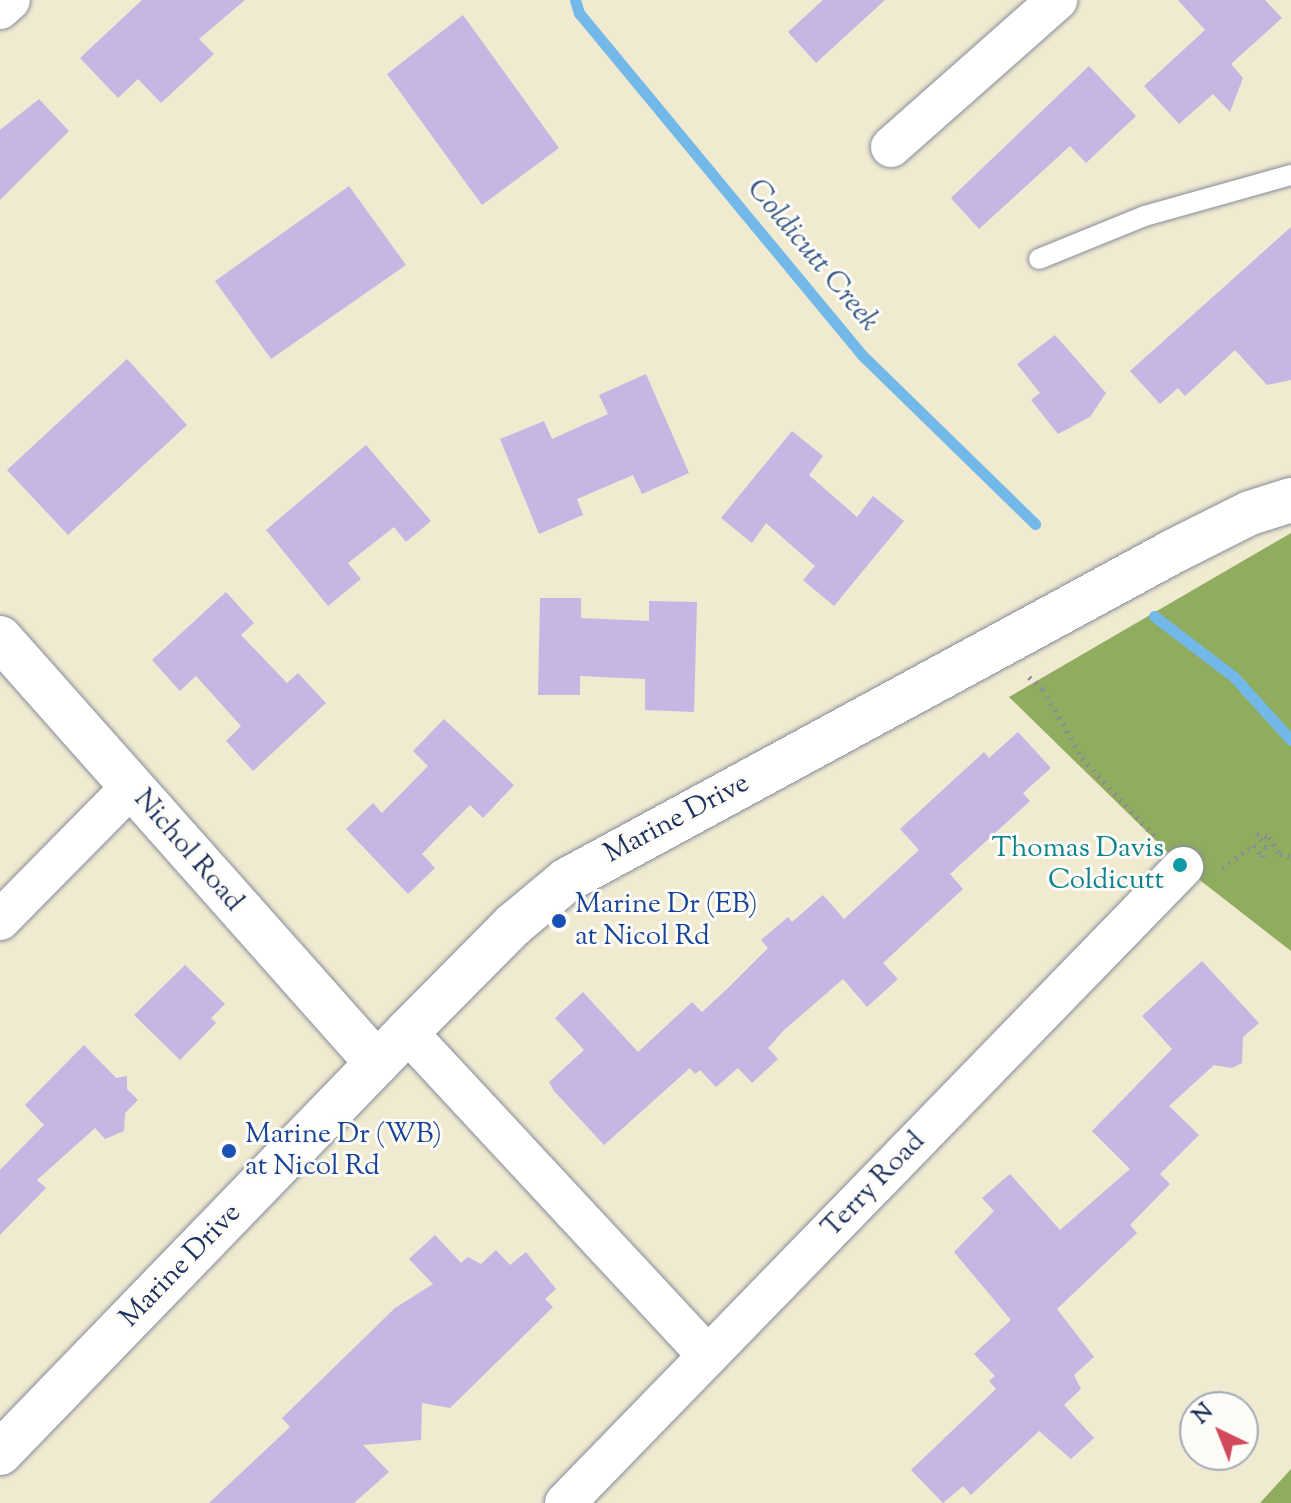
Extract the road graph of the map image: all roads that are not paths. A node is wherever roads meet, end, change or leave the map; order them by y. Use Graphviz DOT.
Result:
graph roads {
  1 [pos="10,0"];
  2 [pos="1057,0"];
  3 [pos="0,9"];
  4 [pos="891,147"];
  5 [pos="1291,175"];
  6 [pos="1039,259"];
  7 [pos="1291,500"];
  8 [pos="0,638"];
  9 [pos="131,787"];
  10 [pos="1183,867"];
  11 [pos="0,920"];
  12 [pos="407,1032"];
  13 [pos="377,1063"];
  14 [pos="708,1356"];
  15 [pos="0,1453"];
  16 [pos="565,1503"];
  1 -- 3 [label="street"];
  2 -- 4 [label="street"];
  5 -- 6 [label="lane"];
  7 -- 12 [label="street, Marine Drive"];
  8 -- 9 [label="street, Nichol Road"];
  9 -- 11 [label="street"];
  9 -- 13 [label="street, Nichol Road"];
  10 -- 14 [label="street, Terry Road"];
  12 -- 13 [label="street, Marine Drive"];
  12 -- 14 [label="street"];
  13 -- 15 [label="street, Marine Drive"];
  14 -- 16 [label="street, Terry Road"];
}
